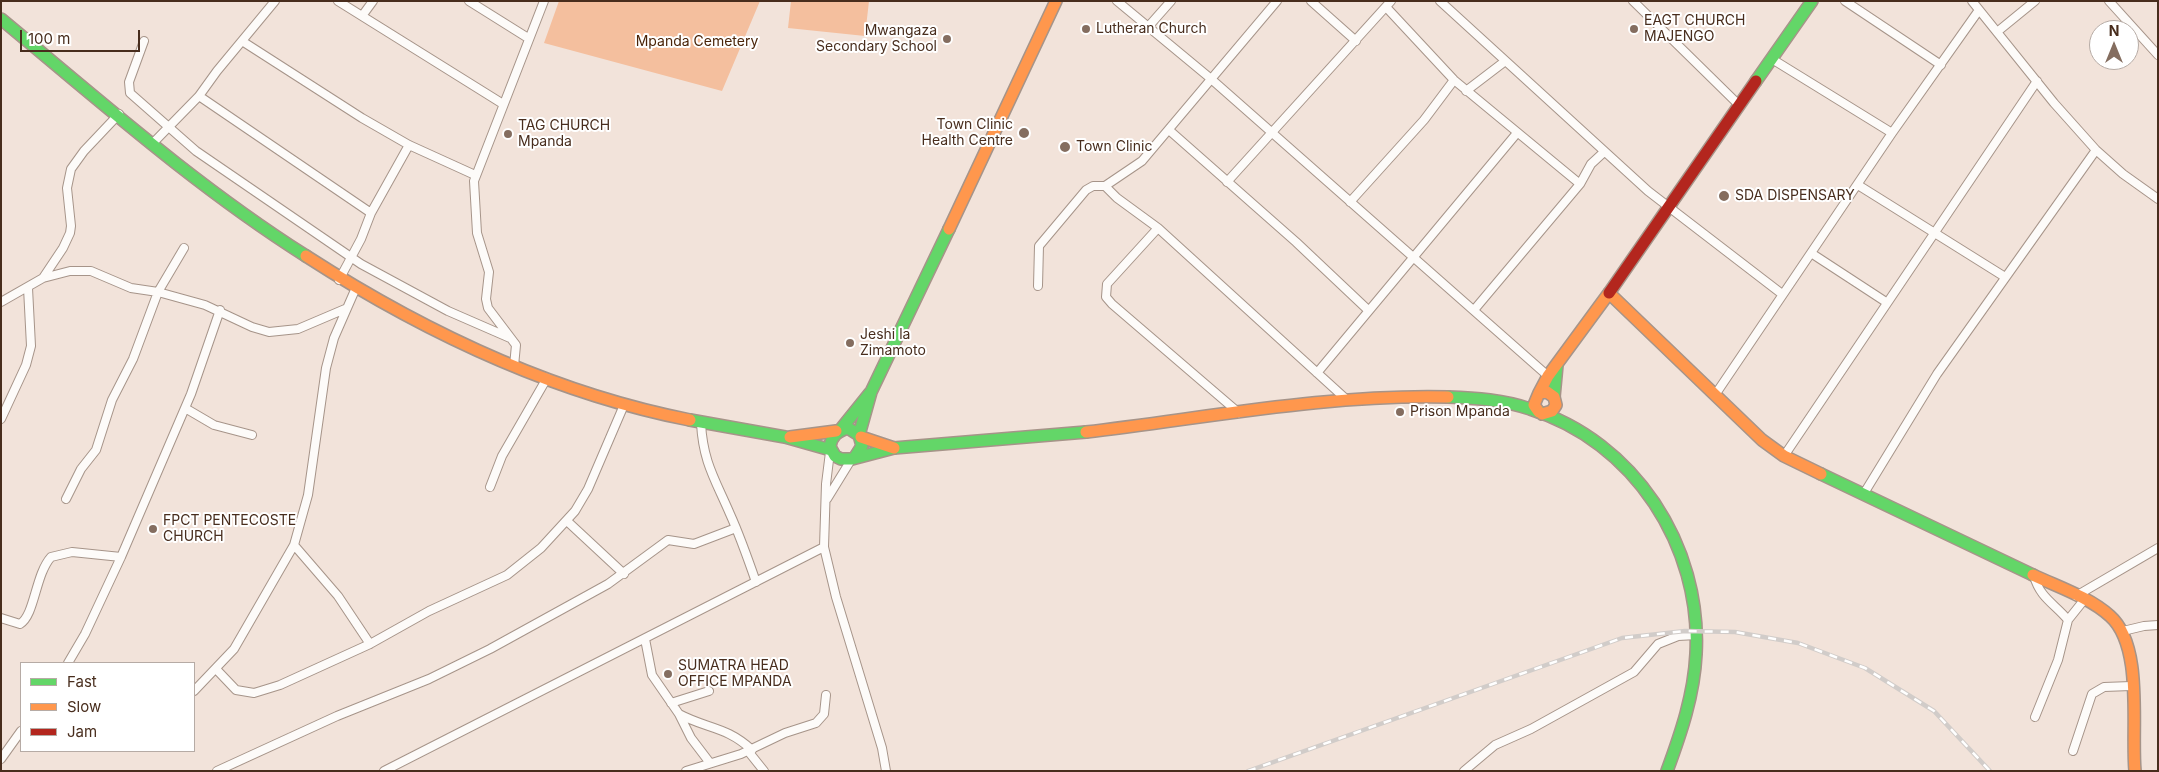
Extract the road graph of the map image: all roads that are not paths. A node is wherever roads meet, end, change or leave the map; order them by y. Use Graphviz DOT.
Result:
graph roads {
  1 [pos="275,1"];
  2 [pos="338,1"];
  3 [pos="373,1"];
  4 [pos="469,1"];
  5 [pos="544,1"];
  6 [pos="1056,1"];
  7 [pos="1117,1"];
  8 [pos="1171,1"];
  9 [pos="1277,1"];
  10 [pos="1311,1"];
  11 [pos="1440,1"];
  12 [pos="1633,1"];
  13 [pos="1812,1"];
  14 [pos="1845,1"];
  15 [pos="1972,1"];
  16 [pos="2036,1"];
  17 [pos="2109,1"];
  18 [pos="1389,4"];
  19 [pos="1979,10"];
  20 [pos="362,16"];
  21 [pos="1,19"];
  22 [pos="1148,27"];
  23 [pos="1997,32"];
  24 [pos="528,38"];
  25 [pos="144,41"];
  26 [pos="242,41"];
  27 [pos="1356,41"];
  28 [pos="2158,55"];
  29 [pos="1772,58"];
  30 [pos="1504,62"];
  31 [pos="1941,66"];
  32 [pos="1210,78"];
  33 [pos="1454,80"];
  34 [pos="2037,81"];
  35 [pos="1466,91"];
  36 [pos="199,96"];
  37 [pos="503,104"];
  38 [pos="1739,105"];
  39 [pos="119,114"];
  40 [pos="167,127"];
  41 [pos="1169,130"];
  42 [pos="1272,133"];
  43 [pos="1517,133"];
  44 [pos="1892,133"];
  45 [pos="154,143"];
  46 [pos="409,145"];
  47 [pos="2096,150"];
  48 [pos="1604,152"];
  49 [pos="475,175"];
  50 [pos="1227,182"];
  51 [pos="1580,184"];
  52 [pos="1858,185"];
  53 [pos="1104,186"];
  54 [pos="2158,198"];
  55 [pos="1350,202"];
  56 [pos="1669,208"];
  57 [pos="371,213"];
  58 [pos="1158,228"];
  59 [pos="1936,232"];
  60 [pos="184,248"];
  61 [pos="1811,253"];
  62 [pos="1414,257"];
  63 [pos="352,258"];
  64 [pos="2005,277"];
  65 [pos="43,278"];
  66 [pos="339,280"];
  67 [pos="1038,286"];
  68 [pos="28,288"];
  69 [pos="355,290"];
  70 [pos="158,292"];
  71 [pos="1609,293"];
  72 [pos="1782,294"];
  73 [pos="1,302"];
  74 [pos="1886,302"];
  75 [pos="345,309"];
  76 [pos="220,310"];
  77 [pos="1368,310"];
  78 [pos="1474,310"];
  79 [pos="510,338"];
  80 [pos="1557,365"];
  81 [pos="514,366"];
  82 [pos="1317,373"];
  83 [pos="1548,376"];
  84 [pos="547,378"];
  85 [pos="871,392"];
  86 [pos="1537,395"];
  87 [pos="1715,395"];
  88 [pos="1555,398"];
  89 [pos="1348,400"];
  90 [pos="1506,402"];
  91 [pos="624,405"];
  92 [pos="185,408"];
  93 [pos="1239,413"];
  94 [pos="1540,413"];
  95 [pos="1,419"];
  96 [pos="701,423"];
  97 [pos="1577,428"];
  98 [pos="838,430"];
  99 [pos="252,435"];
  100 [pos="860,436"];
  101 [pos="787,438"];
  102 [pos="894,448"];
  103 [pos="831,450"];
  104 [pos="1784,456"];
  105 [pos="853,458"];
  106 [pos="490,487"];
  107 [pos="1863,495"];
  108 [pos="66,499"];
  109 [pos="826,501"];
  110 [pos="567,522"];
  111 [pos="736,528"];
  112 [pos="294,544"];
  113 [pos="824,547"];
  114 [pos="2158,548"];
  115 [pos="121,557"];
  116 [pos="624,574"];
  117 [pos="2034,576"];
  118 [pos="756,582"];
  119 [pos="2080,598"];
  120 [pos="1,618"];
  121 [pos="2068,620"];
  122 [pos="2158,625"];
  123 [pos="2123,631"];
  124 [pos="1697,635"];
  125 [pos="645,639"];
  126 [pos="370,644"];
  127 [pos="69,662"];
  128 [pos="216,669"];
  129 [pos="2131,686"];
  130 [pos="195,690"];
  131 [pos="709,691"];
  132 [pos="826,695"];
  133 [pos="671,702"];
  134 [pos="679,714"];
  135 [pos="2035,717"];
  136 [pos="20,732"];
  137 [pos="750,751"];
  138 [pos="2073,751"];
  139 [pos="1,759"];
  140 [pos="710,762"];
  141 [pos="217,771"];
  142 [pos="384,771"];
  143 [pos="686,771"];
  144 [pos="764,771"];
  145 [pos="886,771"];
  146 [pos="1464,771"];
  147 [pos="1666,771"];
  148 [pos="2135,771"];
  1 -- 26 [label="street"];
  2 -- 20 [label="street"];
  3 -- 20 [label="street"];
  4 -- 24 [label="street"];
  5 -- 24 [label="street"];
  6 -- 85 [label="main road"];
  7 -- 22 [label="street"];
  8 -- 22 [label="street"];
  9 -- 32 [label="street"];
  10 -- 27 [label="street"];
  11 -- 30 [label="street"];
  12 -- 38 [label="street"];
  13 -- 29 [label="main road"];
  14 -- 31 [label="street"];
  15 -- 19 [label="street"];
  16 -- 23 [label="street"];
  17 -- 28 [label="street"];
  18 -- 27 [label="street"];
  18 -- 33 [label="street"];
  19 -- 23 [label="street"];
  19 -- 31 [label="street"];
  20 -- 37 [label="street"];
  21 -- 39 [label="main road"];
  22 -- 32 [label="street"];
  23 -- 34 [label="street"];
  24 -- 37 [label="street"];
  25 -- 40 [label="street"];
  26 -- 36 [label="street"];
  26 -- 46 [label="street"];
  27 -- 42 [label="street"];
  29 -- 38 [label="main road"];
  29 -- 44 [label="street"];
  30 -- 35 [label="street"];
  30 -- 48 [label="street"];
  31 -- 44 [label="street"];
  32 -- 41 [label="street"];
  32 -- 42 [label="street"];
  33 -- 35 [label="street"];
  33 -- 55 [label="street"];
  34 -- 47 [label="street"];
  34 -- 59 [label="street"];
  35 -- 43 [label="street"];
  36 -- 40 [label="street"];
  36 -- 57 [label="street"];
  37 -- 49 [label="street"];
  38 -- 56 [label="main road"];
  39 -- 45 [label="main road"];
  39 -- 65 [label="street"];
  40 -- 45 [label="street"];
  40 -- 63 [label="street"];
  41 -- 50 [label="street"];
  41 -- 53 [label="street"];
  42 -- 50 [label="street"];
  42 -- 55 [label="street"];
  43 -- 51 [label="street"];
  43 -- 62 [label="street"];
  44 -- 52 [label="street"];
  45 -- 66 [label="main road"];
  46 -- 49 [label="street"];
  46 -- 57 [label="street"];
  47 -- 54 [label="street"];
  47 -- 64 [label="street"];
  48 -- 51 [label="street"];
  48 -- 56 [label="street"];
  49 -- 79 [label="street"];
  50 -- 77 [label="street"];
  51 -- 78 [label="street"];
  52 -- 59 [label="street"];
  52 -- 61 [label="street"];
  53 -- 58 [label="street"];
  53 -- 67 [label="street"];
  55 -- 62 [label="street"];
  56 -- 71 [label="main road"];
  56 -- 72 [label="street"];
  57 -- 63 [label="street"];
  58 -- 82 [label="street"];
  58 -- 93 [label="street"];
  59 -- 64 [label="street"];
  59 -- 74 [label="street"];
  60 -- 70 [label="street"];
  61 -- 72 [label="street"];
  61 -- 74 [label="street"];
  62 -- 77 [label="street"];
  62 -- 78 [label="street"];
  63 -- 66 [label="street"];
  63 -- 79 [label="street"];
  64 -- 107 [label="street"];
  65 -- 68 [label="street"];
  65 -- 70 [label="street"];
  66 -- 69 [label="main road"];
  68 -- 73 [label="street"];
  68 -- 95 [label="street"];
  69 -- 75 [label="street"];
  69 -- 81 [label="main road"];
  70 -- 76 [label="street"];
  70 -- 108 [label="street"];
  71 -- 80 [label="main road"];
  71 -- 87 [label="main road"];
  72 -- 87 [label="street"];
  74 -- 104 [label="street"];
  75 -- 76 [label="street"];
  75 -- 112 [label="street"];
  76 -- 92 [label="street"];
  77 -- 82 [label="street"];
  78 -- 83 [label="street"];
  79 -- 81 [label="street"];
  80 -- 83 [label="main road"];
  80 -- 88 [label="main road"];
  81 -- 84 [label="main road"];
  82 -- 89 [label="street"];
  83 -- 86 [label="main road"];
  84 -- 91 [label="main road"];
  84 -- 106 [label="street"];
  85 -- 98 [label="main road"];
  85 -- 100 [label="main road"];
  86 -- 88 [label="main road"];
  86 -- 90 [label="main road"];
  86 -- 94 [label="main road"];
  87 -- 104 [label="main road"];
  88 -- 94 [label="main road"];
  88 -- 97 [label="main road"];
  89 -- 90 [label="main road"];
  89 -- 93 [label="main road"];
  90 -- 94 [label="main road"];
  91 -- 96 [label="main road"];
  91 -- 110 [label="street"];
  92 -- 99 [label="street"];
  92 -- 115 [label="street"];
  93 -- 102 [label="main road"];
  94 -- 97 [label="main road"];
  96 -- 101 [label="main road"];
  96 -- 111 [label="street"];
  97 -- 124 [label="main road"];
  98 -- 100 [label="main road"];
  98 -- 101 [label="main road"];
  98 -- 103 [label="main road"];
  100 -- 102 [label="main road"];
  100 -- 105 [label="main road"];
  101 -- 103 [label="main road"];
  102 -- 105 [label="main road"];
  103 -- 105 [label="main road"];
  103 -- 109 [label="street"];
  104 -- 107 [label="main road"];
  105 -- 109 [label="street"];
  107 -- 117 [label="main road"];
  109 -- 113 [label="street"];
  110 -- 116 [label="street"];
  110 -- 126 [label="street"];
  111 -- 116 [label="street"];
  111 -- 118 [label="street"];
  112 -- 126 [label="street"];
  112 -- 128 [label="street"];
  113 -- 118 [label="street"];
  113 -- 145 [label="street"];
  114 -- 119 [label="street"];
  115 -- 120 [label="street"];
  115 -- 127 [label="street"];
  116 -- 141 [label="street"];
  117 -- 119 [label="main road"];
  117 -- 121 [label="street"];
  118 -- 125 [label="street"];
  119 -- 121 [label="street"];
  119 -- 123 [label="main road"];
  121 -- 135 [label="street"];
  122 -- 123 [label="street"];
  123 -- 129 [label="main road"];
  124 -- 146 [label="street"];
  124 -- 147 [label="main road"];
  125 -- 133 [label="street"];
  125 -- 142 [label="street"];
  126 -- 128 [label="street"];
  128 -- 130 [label="street"];
  129 -- 138 [label="street"];
  129 -- 148 [label="main road"];
  131 -- 133 [label="street"];
  132 -- 137 [label="street"];
  133 -- 134 [label="street"];
  134 -- 137 [label="street"];
  134 -- 140 [label="street"];
  136 -- 139 [label="street"];
  137 -- 140 [label="street"];
  137 -- 144 [label="street"];
  140 -- 143 [label="street"];
}
